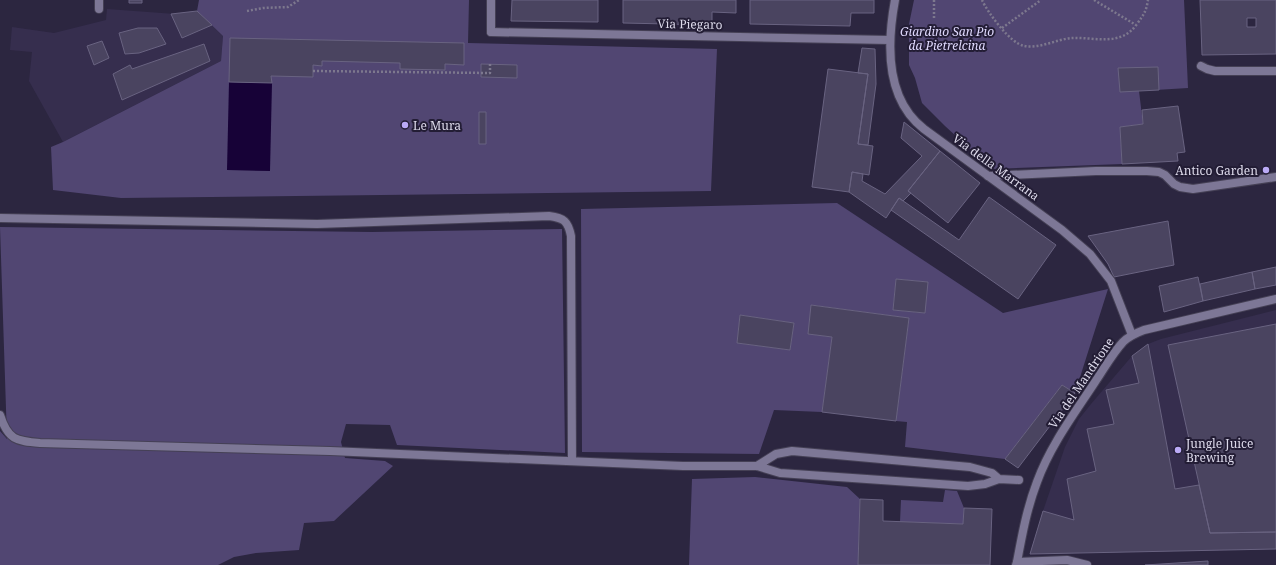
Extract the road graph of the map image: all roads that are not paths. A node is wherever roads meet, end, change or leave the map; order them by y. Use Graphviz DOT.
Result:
graph roads {
  1 [pos="100,0"];
  2 [pos="491,0"];
  3 [pos="895,0"];
  4 [pos="99,9"];
  5 [pos="889,40"];
  6 [pos="1201,66"];
  7 [pos="1276,71"];
  8 [pos="988,176"];
  9 [pos="1276,177"];
  10 [pos="0,218"];
  11 [pos="1276,299"];
  12 [pos="1132,335"];
  13 [pos="0,415"];
  14 [pos="572,461"];
  15 [pos="757,466"];
  16 [pos="999,479"];
  17 [pos="1019,480"];
  18 [pos="1017,563"];
  19 [pos="1087,565"];
  1 -- 4 [label="street"];
  2 -- 5 [label="street, Via Piegaro"];
  3 -- 5 [label="street, Via della Marrana"];
  5 -- 8 [label="street, Via della Marrana"];
  6 -- 7 [label="street"];
  8 -- 9 [label="street"];
  8 -- 12 [label="street, Via della Marrana"];
  10 -- 14 [label="street"];
  11 -- 12 [label="street, Via del Mandrione"];
  12 -- 18 [label="street, Via del Mandrione"];
  13 -- 14 [label="street"];
  14 -- 15 [label="street"];
  15 -- 16 [label="street"];
  15 -- 16 [label="street"];
  16 -- 17 [label="street"];
  18 -- 19 [label="street"];
}
